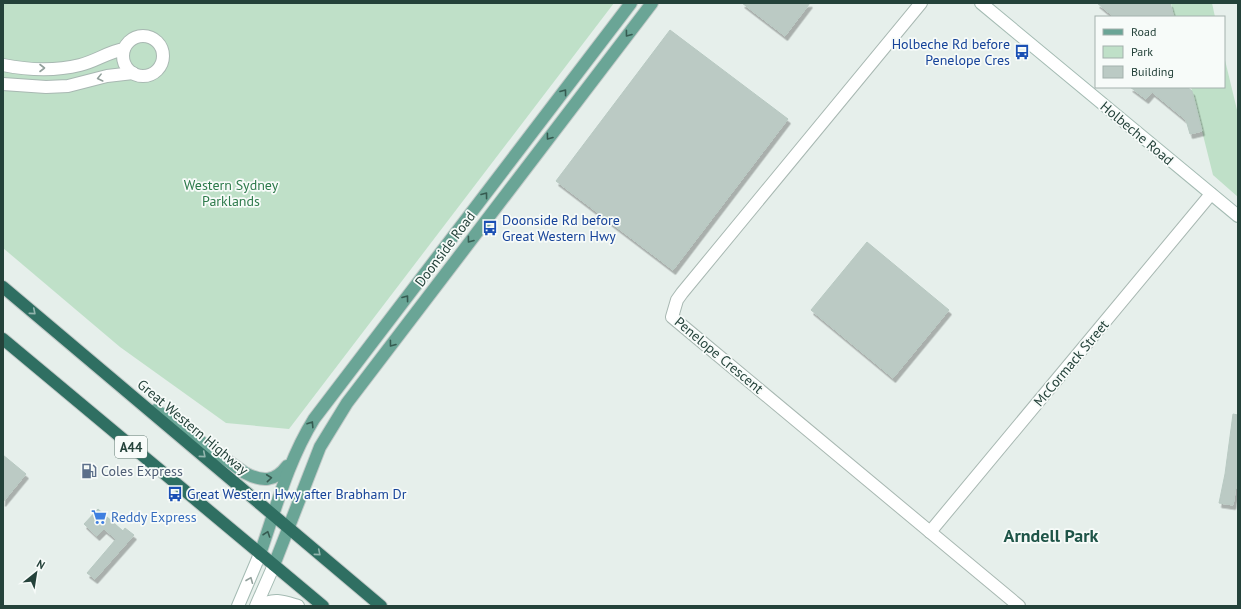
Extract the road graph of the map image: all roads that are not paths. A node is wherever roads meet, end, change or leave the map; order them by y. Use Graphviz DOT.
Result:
graph roads {
  1 [pos="631,3"];
  2 [pos="652,3"];
  3 [pos="921,3"];
  4 [pos="981,3"];
  5 [pos="124,49"];
  6 [pos="3,65"];
  7 [pos="133,73"];
  8 [pos="3,84"];
  9 [pos="1211,194"];
  10 [pos="1238,216"];
  11 [pos="3,287"];
  12 [pos="3,339"];
  13 [pos="130,394"];
  14 [pos="293,459"];
  15 [pos="273,515"];
  16 [pos="289,528"];
  17 [pos="930,532"];
  18 [pos="260,554"];
  19 [pos="274,565"];
  20 [pos="238,606"];
  21 [pos="256,606"];
  22 [pos="261,606"];
  23 [pos="298,606"];
  24 [pos="323,606"];
  25 [pos="381,606"];
  26 [pos="1019,606"];
  14 -- 1 [label="main road, Doonside Road, one-way"];
  2 -- 16 [label="main road, Doonside Road, one-way"];
  3 -- 17 [label="street, Penelope Crescent"];
  4 -- 9 [label="street, Holbeche Road"];
  6 -- 5 [label="street, one-way"];
  5 -- 7 [label="street"];
  5 -- 7 [label="street"];
  7 -- 8 [label="street, one-way"];
  9 -- 10 [label="street, Holbeche Road"];
  9 -- 17 [label="street, McCormack Street"];
  11 -- 13 [label="highway, Great Western Highway, one-way"];
  12 -- 18 [label="highway, A44"];
  13 -- 14 [label="main road, one-way"];
  13 -- 15 [label="highway, Great Western Highway, one-way"];
  14 -- 15 [label="main road, Doonside Road"];
  15 -- 16 [label="highway, Great Western Highway"];
  18 -- 15 [label="main road, Doonside Road, one-way"];
  16 -- 19 [label="main road, Doonside Road"];
  16 -- 25 [label="highway, Great Western Highway, one-way"];
  17 -- 26 [label="street, Penelope Crescent"];
  18 -- 19 [label="highway, A44"];
  20 -- 18 [label="street, one-way"];
  19 -- 21 [label="street"];
  19 -- 24 [label="highway, A44"];
  22 -- 23 [label="street"];
}
